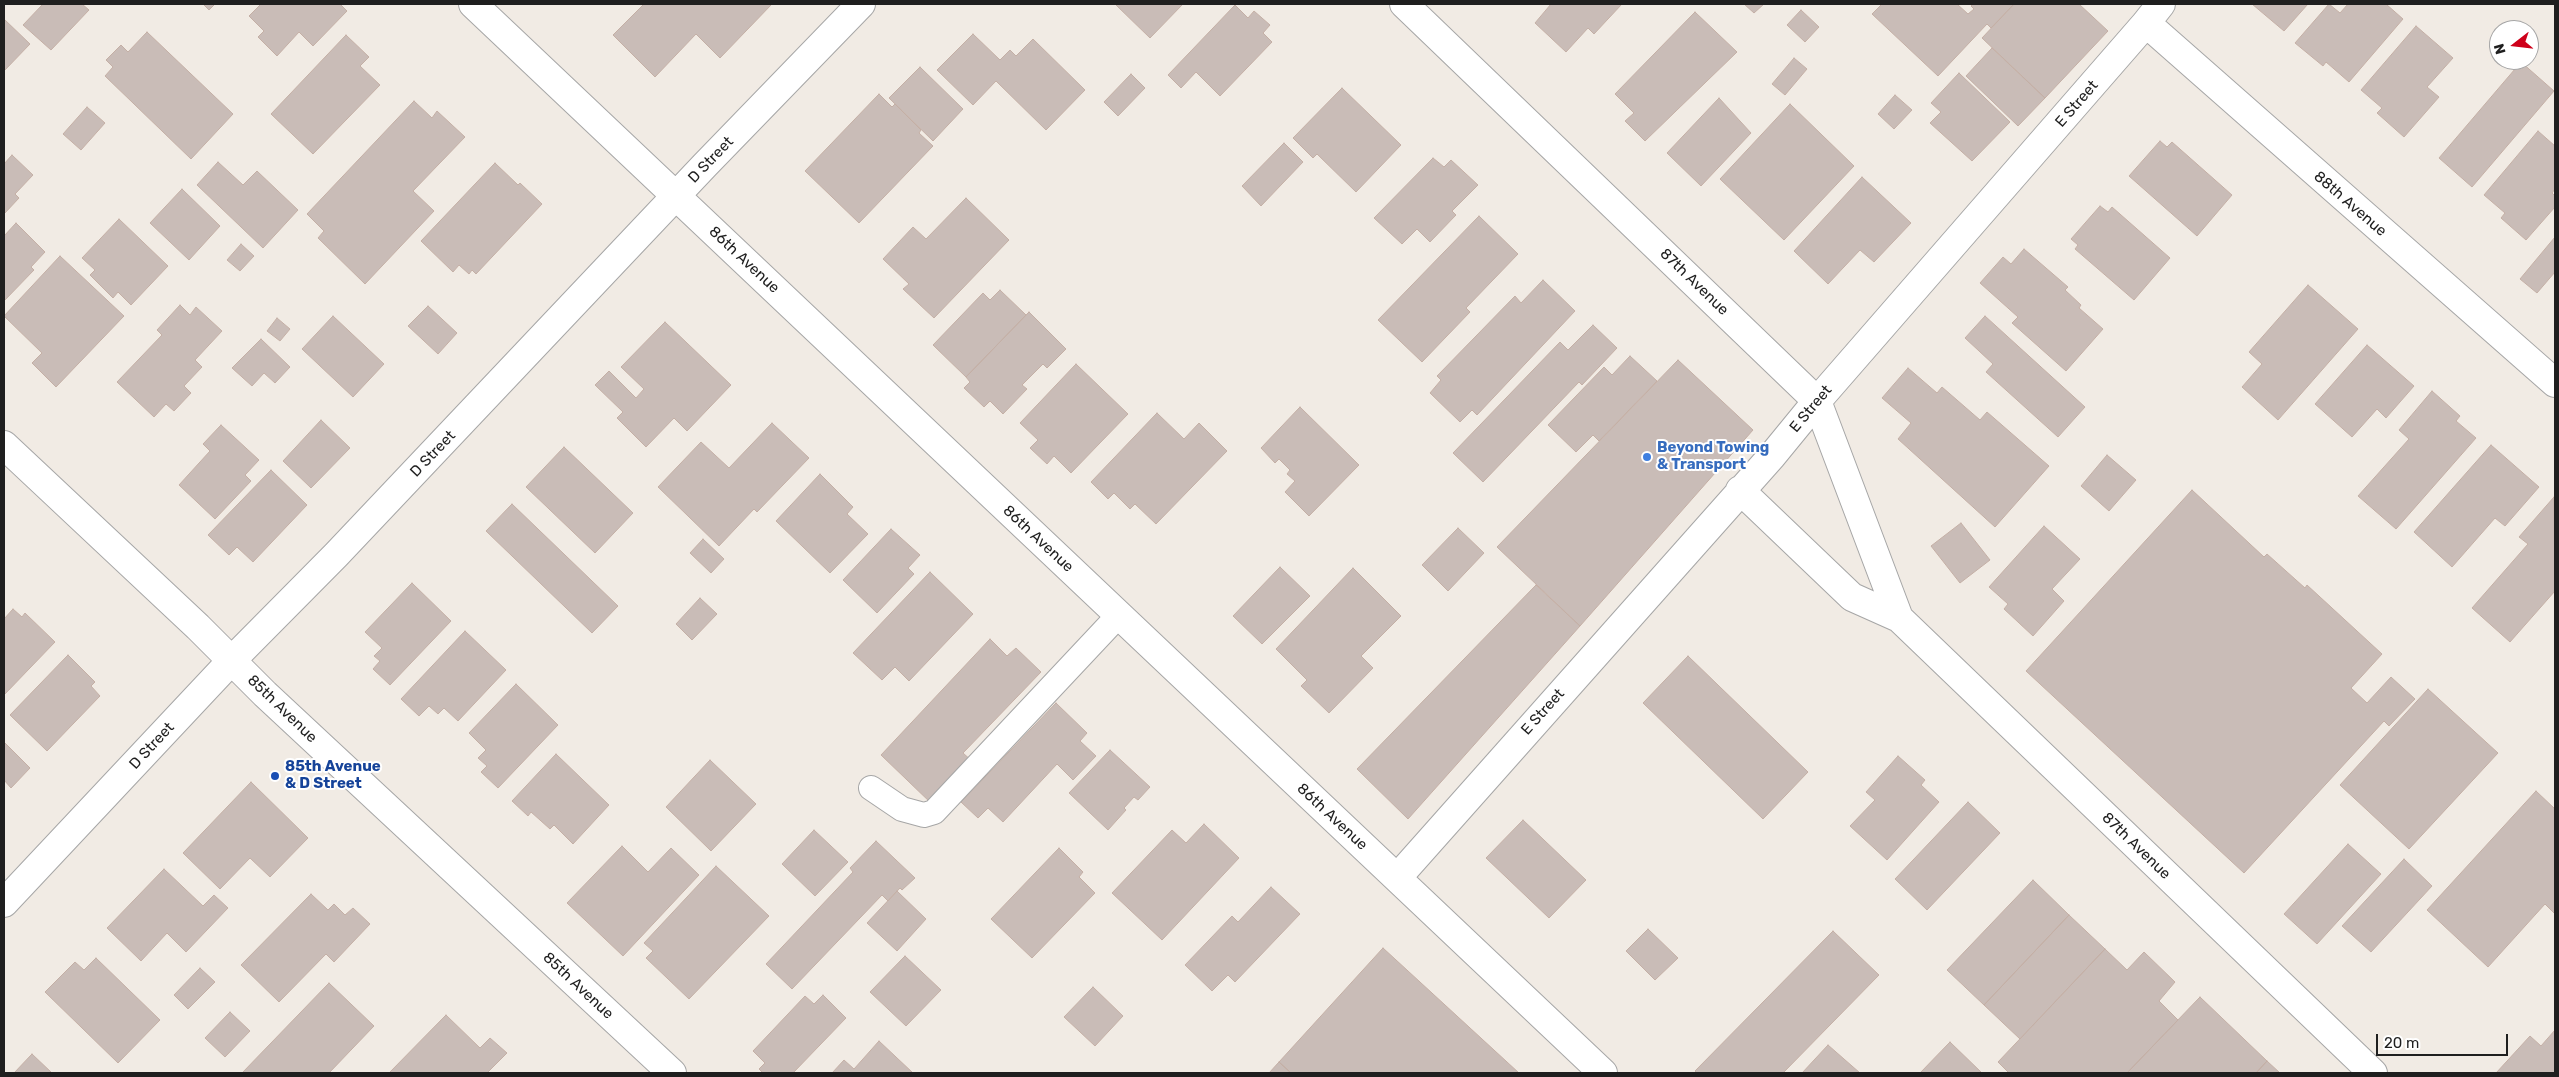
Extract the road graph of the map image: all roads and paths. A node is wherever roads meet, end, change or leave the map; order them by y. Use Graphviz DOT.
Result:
graph roads {
  1 [pos="473,4"];
  2 [pos="861,4"];
  3 [pos="1404,4"];
  4 [pos="2154,13"];
  5 [pos="676,196"];
  6 [pos="2555,383"];
  7 [pos="1817,401"];
  8 [pos="4,445"];
  9 [pos="1740,490"];
  10 [pos="1119,615"];
  11 [pos="1899,618"];
  12 [pos="232,660"];
  13 [pos="871,788"];
  14 [pos="1397,878"];
  15 [pos="4,903"];
  16 [pos="672,1073"];
  17 [pos="1603,1073"];
  18 [pos="2373,1073"];
  1 -- 5 [label="street, 86th Avenue"];
  2 -- 5 [label="street, D Street"];
  3 -- 7 [label="street, 87th Avenue"];
  4 -- 6 [label="street, 88th Avenue"];
  4 -- 7 [label="street, E Street"];
  5 -- 10 [label="street, 86th Avenue"];
  5 -- 12 [label="street, D Street"];
  7 -- 9 [label="street, E Street"];
  7 -- 11 [label="street, 87th Avenue"];
  8 -- 12 [label="street, 85th Avenue"];
  9 -- 11 [label="street, 87th Avenue"];
  9 -- 14 [label="street, E Street"];
  10 -- 13 [label="lane"];
  10 -- 14 [label="street, 86th Avenue"];
  11 -- 18 [label="street, 87th Avenue"];
  12 -- 15 [label="street, D Street"];
  12 -- 16 [label="street, 85th Avenue"];
  14 -- 17 [label="street, 86th Avenue"];
}
